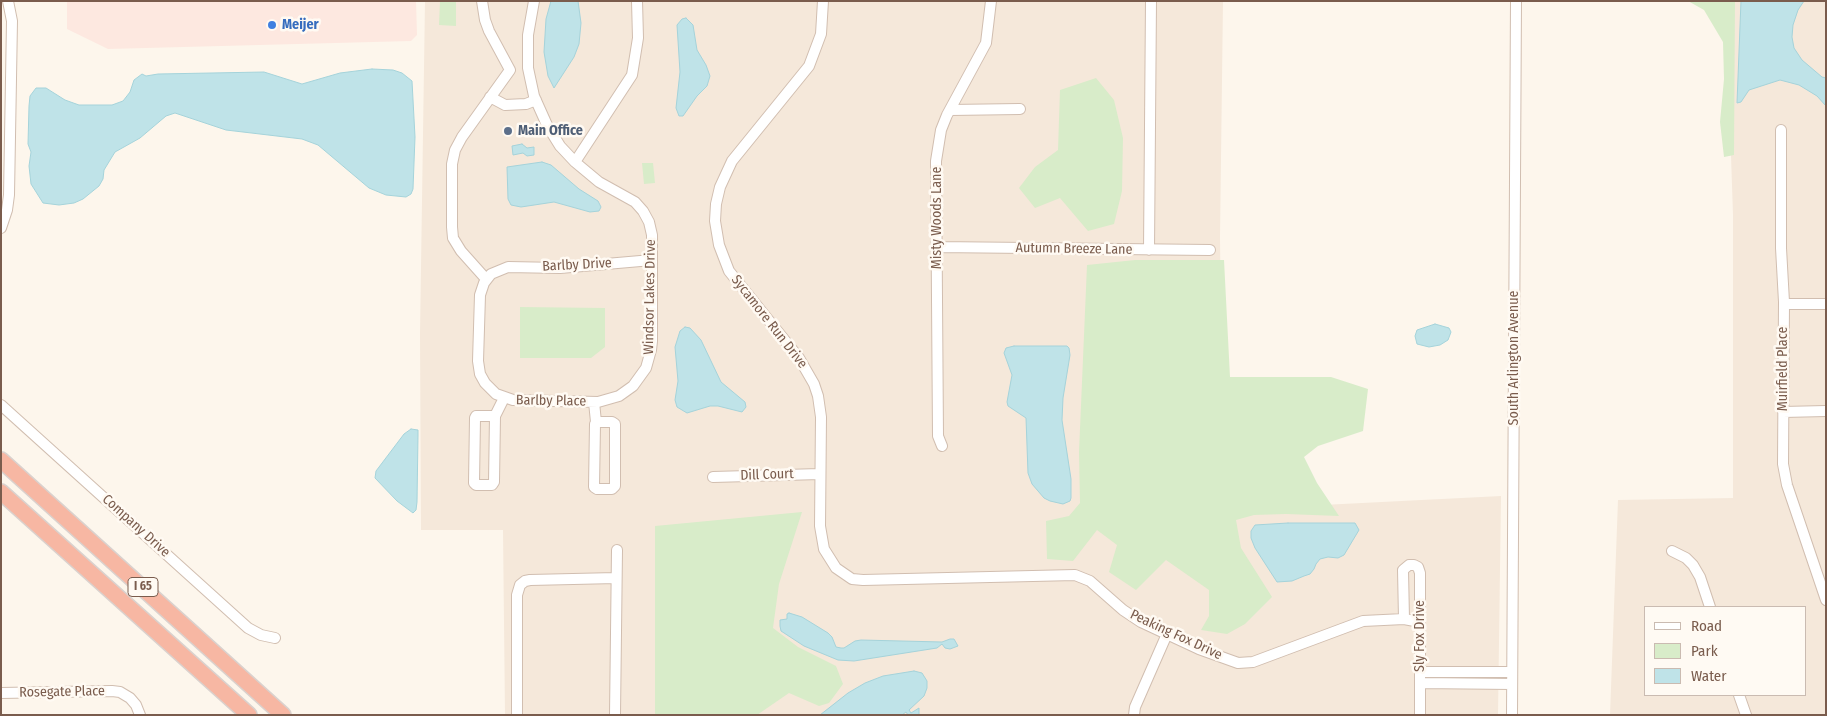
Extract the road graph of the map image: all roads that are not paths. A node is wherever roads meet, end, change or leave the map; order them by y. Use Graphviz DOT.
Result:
graph roads {
  1 [pos="8,1"];
  2 [pos="482,1"];
  3 [pos="534,1"];
  4 [pos="637,1"];
  5 [pos="823,1"];
  6 [pos="991,1"];
  7 [pos="1151,1"];
  8 [pos="1516,1"];
  9 [pos="528,68"];
  10 [pos="510,70"];
  11 [pos="490,97"];
  12 [pos="536,100"];
  13 [pos="950,110"];
  14 [pos="1020,110"];
  15 [pos="1781,130"];
  16 [pos="575,162"];
  17 [pos="1,228"];
  18 [pos="937,247"];
  19 [pos="1149,250"];
  20 [pos="1210,250"];
  21 [pos="652,260"];
  22 [pos="486,279"];
  23 [pos="1784,304"];
  24 [pos="1826,304"];
  25 [pos="622,394"];
  26 [pos="504,398"];
  27 [pos="594,402"];
  28 [pos="1,405"];
  29 [pos="1826,411"];
  30 [pos="1783,412"];
  31 [pos="495,416"];
  32 [pos="596,422"];
  33 [pos="942,446"];
  34 [pos="1,460"];
  35 [pos="820,474"];
  36 [pos="713,477"];
  37 [pos="1,492"];
  38 [pos="820,526"];
  39 [pos="617,550"];
  40 [pos="1672,551"];
  41 [pos="616,578"];
  42 [pos="1826,600"];
  43 [pos="1710,606"];
  44 [pos="1404,619"];
  45 [pos="1420,622"];
  46 [pos="1167,634"];
  47 [pos="275,638"];
  48 [pos="1512,672"];
  49 [pos="1420,678"];
  50 [pos="1512,684"];
  51 [pos="1,693"];
  52 [pos="1739,696"];
  53 [pos="140,715"];
  54 [pos="249,715"];
  55 [pos="283,715"];
  56 [pos="517,715"];
  57 [pos="615,715"];
  58 [pos="1134,715"];
  59 [pos="1420,715"];
  60 [pos="1512,715"];
  61 [pos="1746,715"];
  1 -- 17 [label="street"];
  2 -- 10 [label="street"];
  3 -- 9 [label="street, Windsor Lakes Drive"];
  4 -- 16 [label="street"];
  5 -- 35 [label="street, Sycamore Run Drive"];
  6 -- 13 [label="street, Misty Woods Lane"];
  7 -- 19 [label="street"];
  8 -- 48 [label="street, South Arlington Avenue"];
  9 -- 10 [label="street"];
  9 -- 12 [label="street, Windsor Lakes Drive"];
  10 -- 11 [label="street"];
  11 -- 12 [label="street"];
  11 -- 22 [label="street"];
  12 -- 16 [label="street, Windsor Lakes Drive"];
  13 -- 14 [label="street"];
  13 -- 18 [label="street, Misty Woods Lane"];
  15 -- 23 [label="street, Muirfield Place"];
  16 -- 21 [label="street, Windsor Lakes Drive"];
  18 -- 19 [label="street, Autumn Breeze Lane"];
  18 -- 33 [label="street, Misty Woods Lane"];
  19 -- 20 [label="street, Autumn Breeze Lane"];
  21 -- 22 [label="street, Barlby Drive"];
  21 -- 25 [label="street, Windsor Lakes Drive"];
  22 -- 26 [label="street, Barlby Place"];
  23 -- 24 [label="street"];
  23 -- 30 [label="street, Muirfield Place"];
  25 -- 27 [label="street, Barlby Place"];
  26 -- 27 [label="street, Barlby Place"];
  26 -- 31 [label="street"];
  27 -- 32 [label="street"];
  28 -- 47 [label="street, Company Drive"];
  29 -- 30 [label="street"];
  30 -- 42 [label="street, Muirfield Place"];
  31 -- 31 [label="street"];
  32 -- 32 [label="street"];
  34 -- 55 [label="highway, I 65"];
  35 -- 36 [label="street, Dill Court"];
  35 -- 38 [label="street, Sycamore Run Drive"];
  37 -- 54 [label="highway, I 65"];
  38 -- 46 [label="street, Peaking Fox Drive"];
  39 -- 41 [label="street"];
  40 -- 43 [label="street"];
  41 -- 56 [label="street"];
  41 -- 57 [label="street"];
  44 -- 45 [label="street, Peaking Fox Drive"];
  44 -- 45 [label="street, Sly Fox Drive"];
  44 -- 46 [label="street, Peaking Fox Drive"];
  45 -- 49 [label="street, Sly Fox Drive"];
  46 -- 58 [label="street"];
  48 -- 49 [label="street"];
  48 -- 50 [label="street, South Arlington Avenue"];
  49 -- 50 [label="street"];
  49 -- 59 [label="street, Sly Fox Drive"];
  50 -- 60 [label="street, South Arlington Avenue"];
  51 -- 53 [label="street, Rosegate Place"];
  52 -- 61 [label="street"];
}
